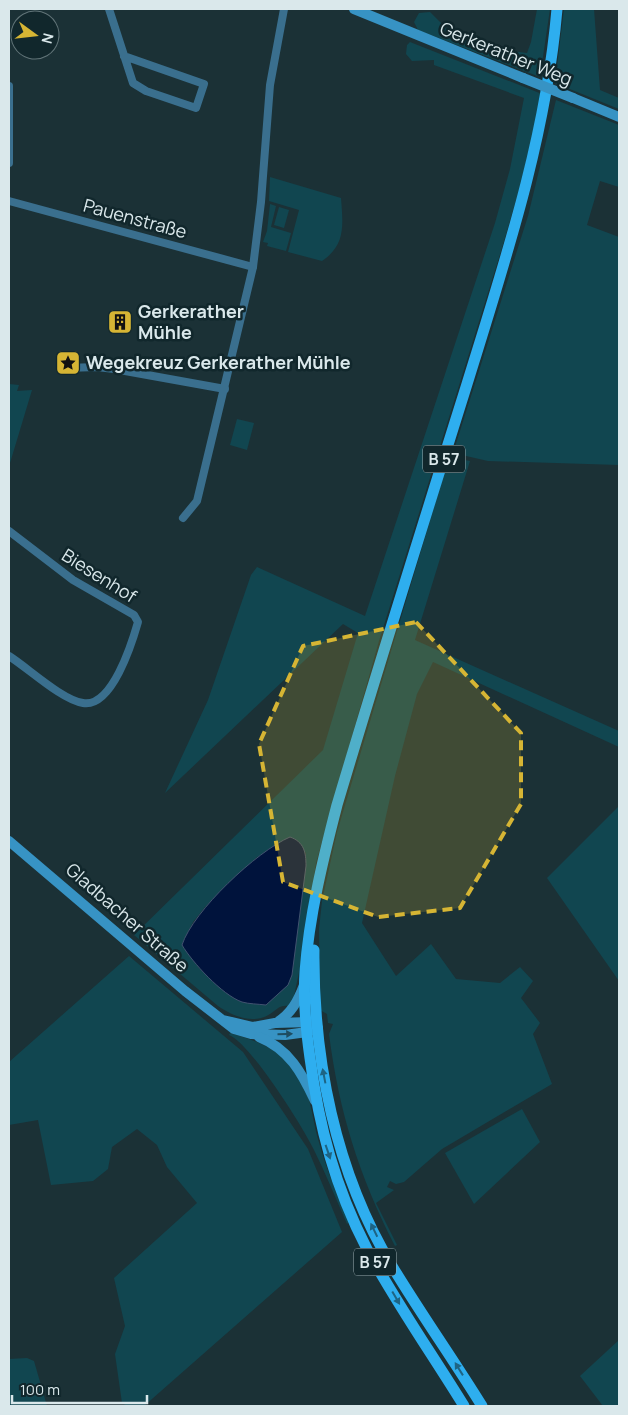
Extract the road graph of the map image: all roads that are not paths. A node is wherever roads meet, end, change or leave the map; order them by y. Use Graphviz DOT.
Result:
graph roads {
  1 [pos="109,9"];
  2 [pos="284,9"];
  3 [pos="354,9"];
  4 [pos="558,9"];
  5 [pos="124,56"];
  6 [pos="9,86"];
  7 [pos="619,117"];
  8 [pos="9,163"];
  9 [pos="9,201"];
  10 [pos="252,267"];
  11 [pos="66,368"];
  12 [pos="225,389"];
  13 [pos="183,518"];
  14 [pos="9,531"];
  15 [pos="9,656"];
  16 [pos="9,841"];
  17 [pos="315,906"];
  18 [pos="305,982"];
  19 [pos="222,1020"];
  20 [pos="275,1023"];
  21 [pos="310,1027"];
  22 [pos="251,1034"];
  23 [pos="316,1104"];
  24 [pos="464,1406"];
  25 [pos="482,1406"];
  1 -- 5 [label="street"];
  2 -- 10 [label="street"];
  3 -- 7 [label="street, Gerkerather Weg, bridge"];
  4 -- 17 [label="main road, B 57"];
  5 -- 5 [label="street"];
  6 -- 8 [label="street"];
  9 -- 10 [label="street, Pauenstraße"];
  10 -- 12 [label="street"];
  11 -- 12 [label="street"];
  12 -- 13 [label="street"];
  14 -- 15 [label="street, Biesenhof"];
  16 -- 19 [label="street, Gladbacher Straße"];
  17 -- 18 [label="main road, B 57"];
  17 -- 21 [label="main road, B 57"];
  18 -- 20 [label="street"];
  18 -- 21 [label="main road, B 57"];
  19 -- 20 [label="street, Gladbacher Straße"];
  19 -- 22 [label="street, Gladbacher Straße"];
  20 -- 21 [label="street, Gladbacher Straße"];
  22 -- 21 [label="street, one-way"];
  21 -- 23 [label="main road, B 57"];
  25 -- 21 [label="main road, B 57, one-way"];
  22 -- 23 [label="street, Gladbacher Straße"];
  23 -- 24 [label="main road, B 57, one-way"];
}
